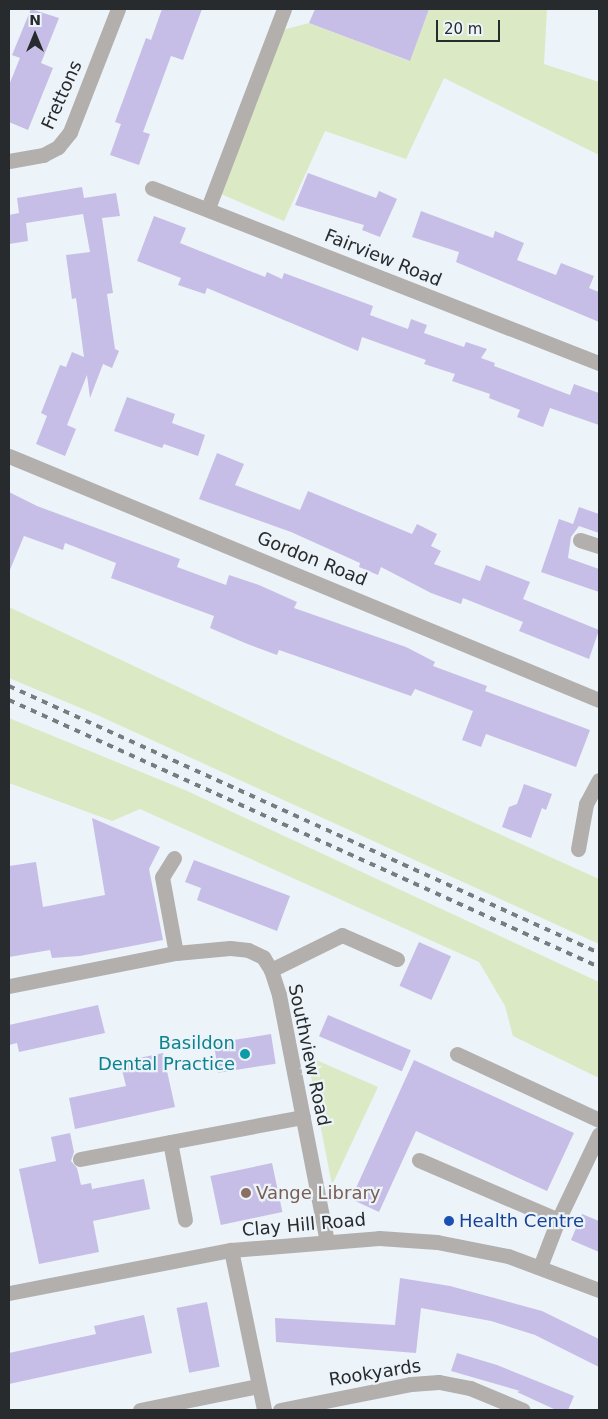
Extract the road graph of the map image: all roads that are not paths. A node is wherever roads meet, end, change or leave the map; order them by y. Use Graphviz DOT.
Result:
graph roads {
  1 [pos="118,9"];
  2 [pos="284,9"];
  3 [pos="9,161"];
  4 [pos="152,188"];
  5 [pos="208,208"];
  6 [pos="599,363"];
  7 [pos="9,456"];
  8 [pos="580,540"];
  9 [pos="599,546"];
  10 [pos="599,700"];
  11 [pos="599,780"];
  12 [pos="578,849"];
  13 [pos="174,858"];
  14 [pos="176,953"];
  15 [pos="396,959"];
  16 [pos="271,970"];
  17 [pos="9,986"];
  18 [pos="457,1054"];
  19 [pos="303,1118"];
  20 [pos="599,1120"];
  21 [pos="599,1134"];
  22 [pos="170,1142"];
  23 [pos="80,1159"];
  24 [pos="419,1160"];
  25 [pos="184,1220"];
  26 [pos="558,1220"];
  27 [pos="327,1241"];
  28 [pos="231,1250"];
  29 [pos="540,1267"];
  30 [pos="599,1290"];
  31 [pos="9,1293"];
  32 [pos="258,1386"];
  33 [pos="506,1406"];
  34 [pos="140,1410"];
  35 [pos="264,1410"];
  36 [pos="280,1410"];
  37 [pos="523,1410"];
  1 -- 3 [label="street, Frettons"];
  2 -- 5 [label="street"];
  4 -- 5 [label="street, Fairview Road"];
  5 -- 6 [label="street, Fairview Road"];
  7 -- 10 [label="street, Gordon Road"];
  8 -- 9 [label="street"];
  11 -- 12 [label="street"];
  13 -- 14 [label="street"];
  14 -- 16 [label="street, Southview Road"];
  14 -- 17 [label="street, Southview Road"];
  15 -- 16 [label="street"];
  16 -- 19 [label="street, Southview Road"];
  18 -- 20 [label="street"];
  19 -- 22 [label="street"];
  19 -- 27 [label="street, Southview Road"];
  21 -- 26 [label="street"];
  22 -- 23 [label="street"];
  22 -- 25 [label="street"];
  24 -- 26 [label="street"];
  26 -- 29 [label="street"];
  27 -- 28 [label="street, Clay Hill Road"];
  27 -- 29 [label="street, Clay Hill Road"];
  28 -- 31 [label="street, Clay Hill Road"];
  28 -- 32 [label="street"];
  29 -- 30 [label="street, Clay Hill Road"];
  32 -- 34 [label="street"];
  32 -- 35 [label="street"];
  33 -- 36 [label="street, Rookyards"];
  33 -- 37 [label="street, Rookyards"];
}
